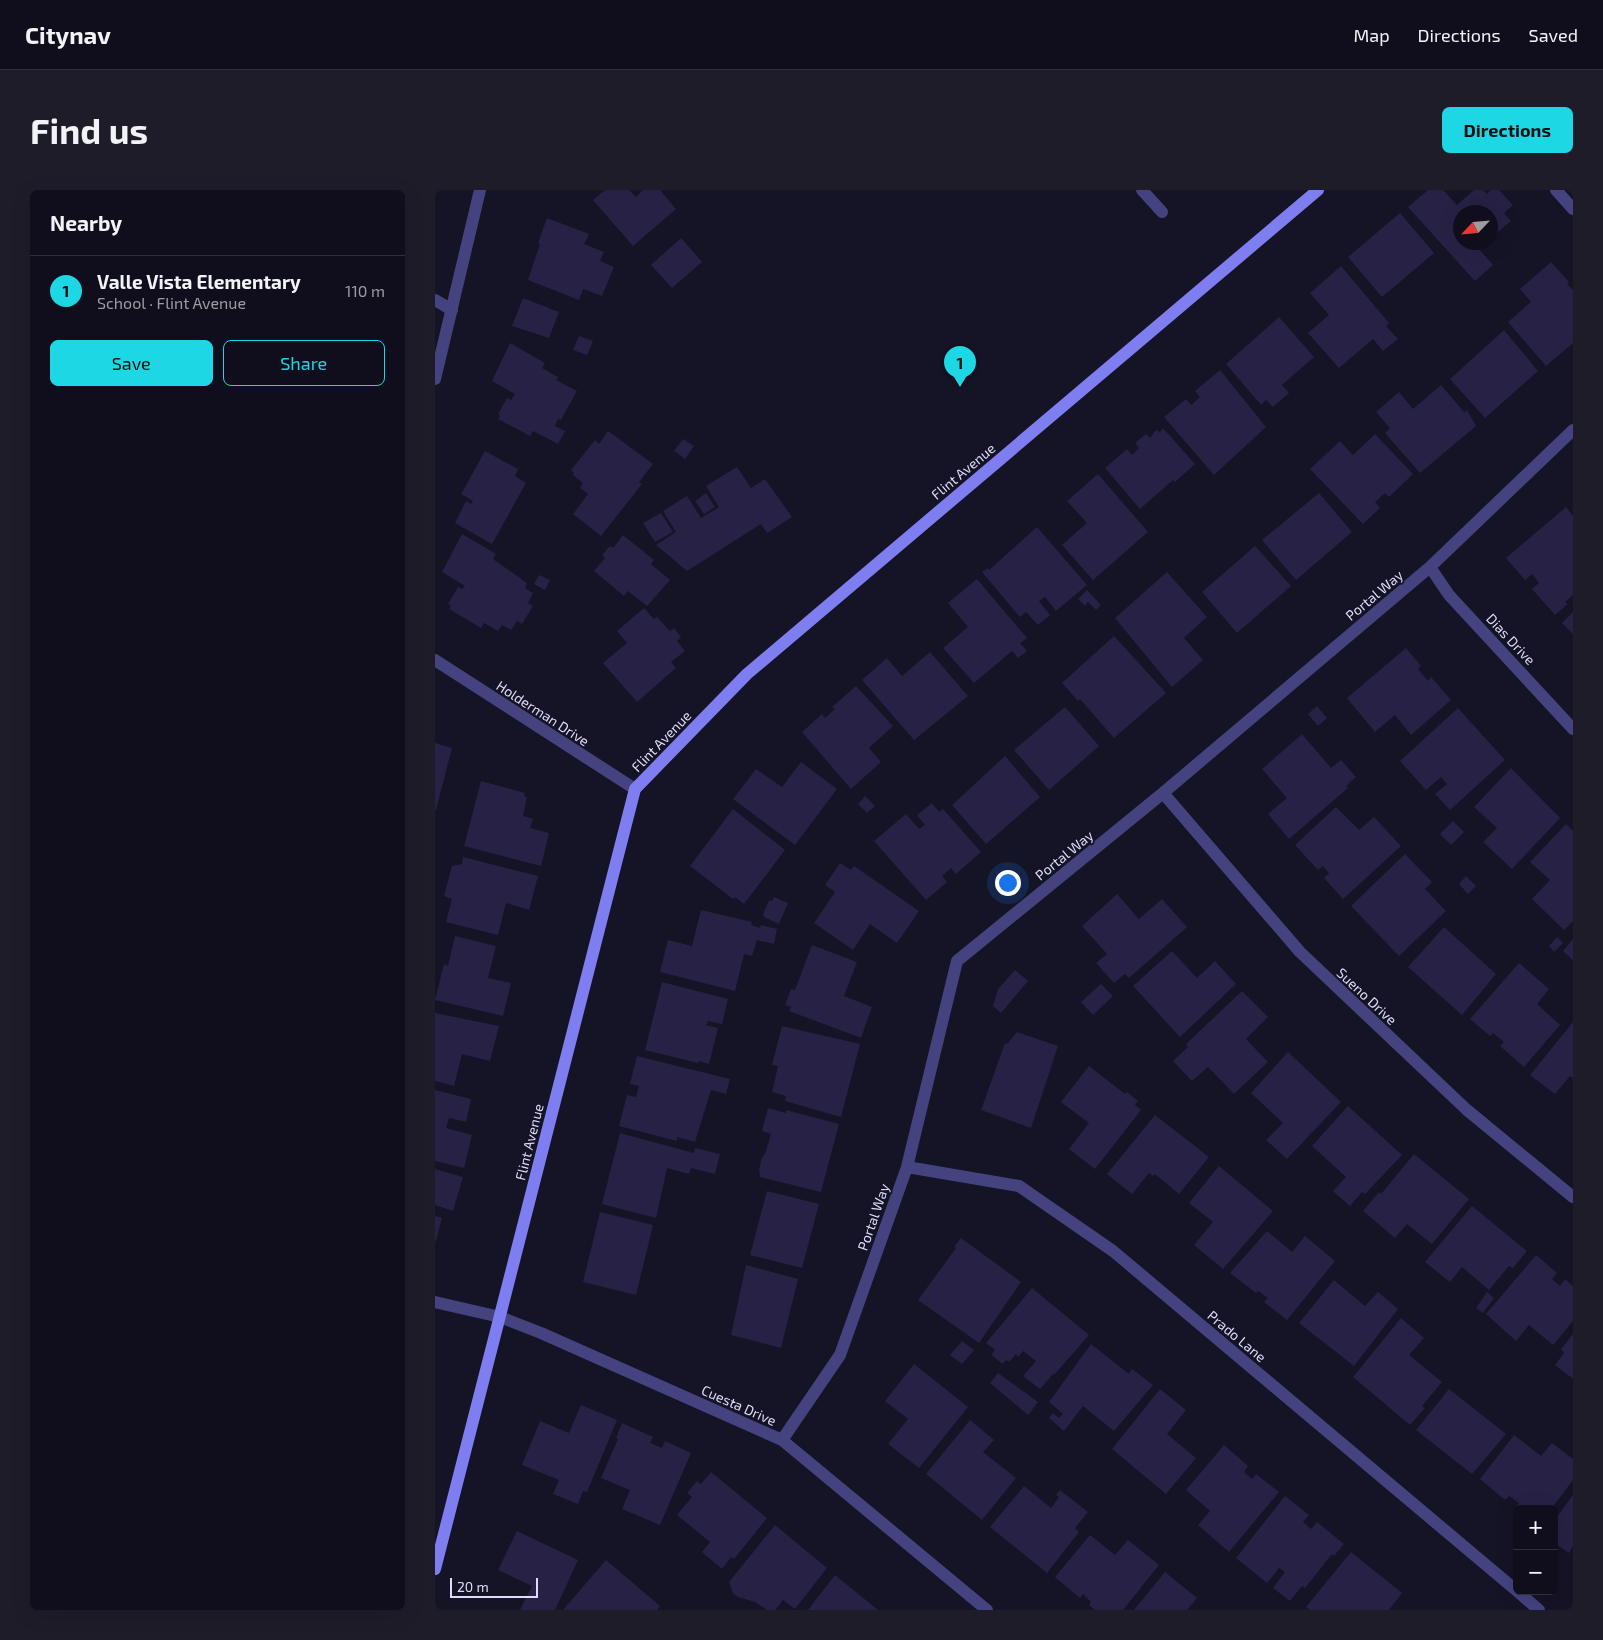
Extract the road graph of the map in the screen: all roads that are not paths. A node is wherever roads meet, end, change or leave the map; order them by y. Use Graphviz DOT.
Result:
graph roads {
  1 [pos="480,190"];
  2 [pos="1142,190"];
  3 [pos="1318,190"];
  4 [pos="1556,190"];
  5 [pos="1573,209"];
  6 [pos="1162,212"];
  7 [pos="435,300"];
  8 [pos="451,310"];
  9 [pos="435,379"];
  10 [pos="1573,430"];
  11 [pos="1430,567"];
  12 [pos="435,660"];
  13 [pos="1573,729"];
  14 [pos="635,790"];
  15 [pos="1163,793"];
  16 [pos="907,1167"];
  17 [pos="1573,1197"];
  18 [pos="435,1302"];
  19 [pos="500,1317"];
  20 [pos="782,1440"];
  21 [pos="435,1569"];
  22 [pos="1513,1588"];
  23 [pos="1522,1595"];
  24 [pos="987,1610"];
  25 [pos="1539,1610"];
  1 -- 8 [label="street"];
  2 -- 6 [label="street"];
  3 -- 14 [label="street, Flint Avenue"];
  4 -- 5 [label="street"];
  7 -- 8 [label="street"];
  8 -- 9 [label="street"];
  10 -- 11 [label="street, Portal Way"];
  11 -- 13 [label="street, Dias Drive"];
  11 -- 15 [label="street, Portal Way"];
  12 -- 14 [label="street, Holderman Drive"];
  14 -- 19 [label="street, Flint Avenue"];
  15 -- 16 [label="street, Portal Way"];
  15 -- 17 [label="street, Sueno Drive"];
  16 -- 20 [label="street, Portal Way"];
  16 -- 22 [label="street, Prado Lane"];
  18 -- 19 [label="street, Cuesta Drive"];
  19 -- 20 [label="street, Cuesta Drive"];
  19 -- 21 [label="street, Flint Avenue"];
  20 -- 24 [label="street, Cuesta Drive"];
  23 -- 25 [label="street, Prado Lane"];
}
